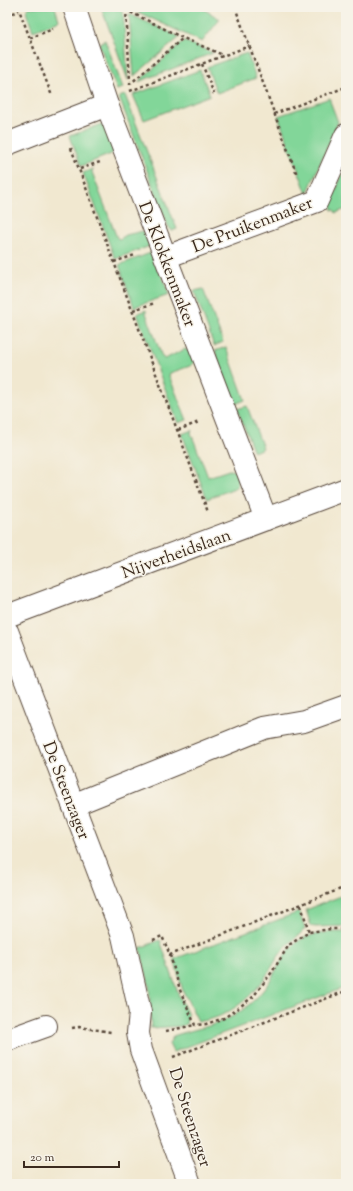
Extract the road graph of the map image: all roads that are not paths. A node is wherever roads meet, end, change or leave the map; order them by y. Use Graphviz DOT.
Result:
graph roads {
  1 [pos="74,7"];
  2 [pos="106,105"];
  3 [pos="346,135"];
  4 [pos="7,144"];
  5 [pos="166,257"];
  6 [pos="346,489"];
  7 [pos="266,519"];
  8 [pos="7,616"];
  9 [pos="7,631"];
  10 [pos="346,706"];
  11 [pos="73,805"];
  12 [pos="46,1026"];
  13 [pos="7,1040"];
  14 [pos="190,1184"];
  1 -- 2 [label="street, De Klokkenmaker"];
  2 -- 4 [label="street"];
  2 -- 5 [label="street, De Klokkenmaker"];
  3 -- 5 [label="street, De Pruikenmaker"];
  5 -- 7 [label="street, De Klokkenmaker"];
  6 -- 7 [label="street, Nijverheidslaan"];
  7 -- 8 [label="street, Nijverheidslaan"];
  9 -- 11 [label="street, De Steenzager"];
  10 -- 11 [label="street"];
  11 -- 14 [label="street, De Steenzager"];
  12 -- 13 [label="street"];
}
